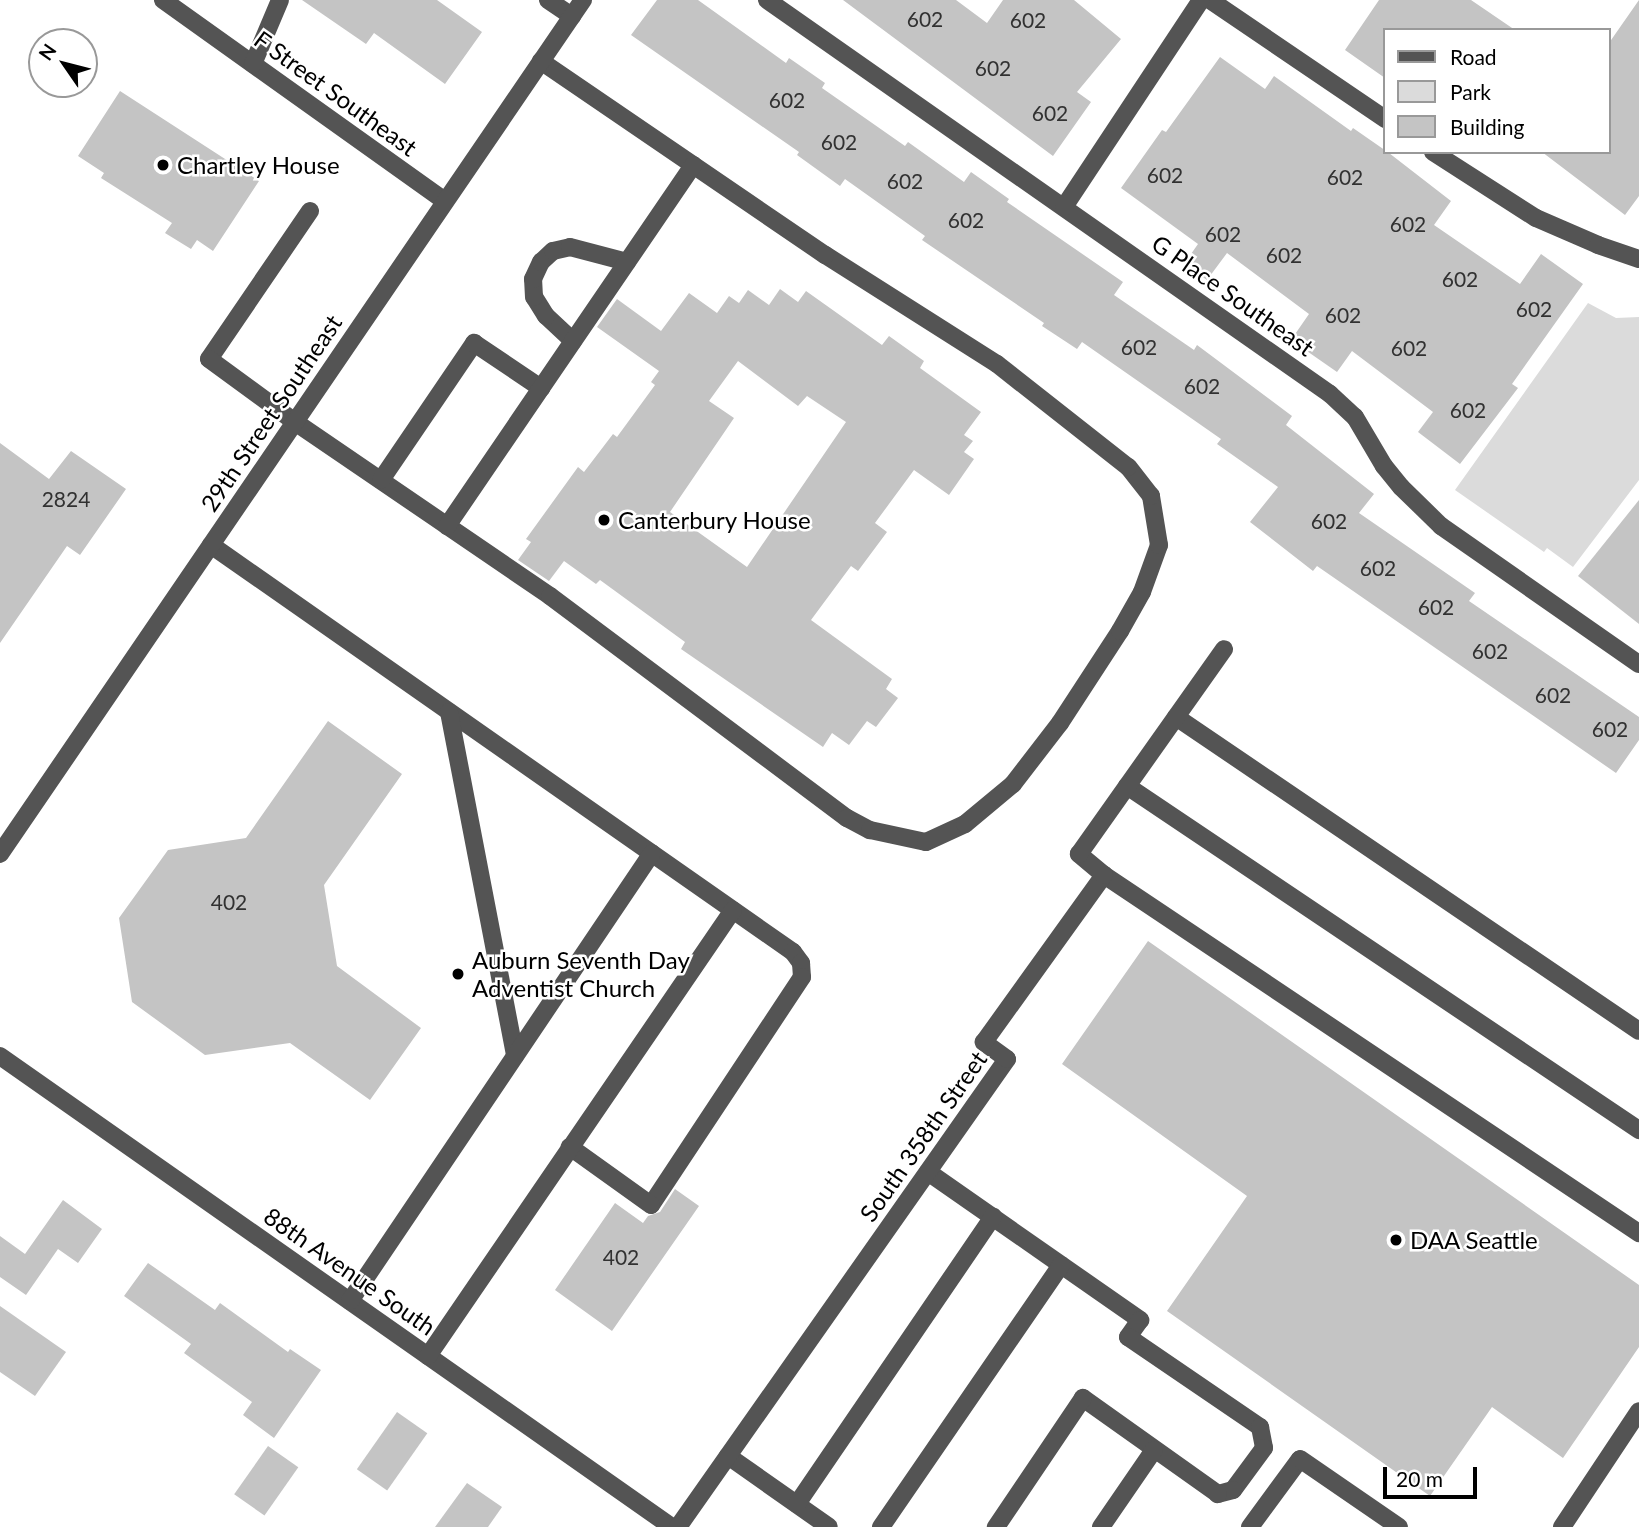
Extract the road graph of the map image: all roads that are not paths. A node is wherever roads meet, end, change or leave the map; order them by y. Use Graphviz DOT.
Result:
graph roads {
  1 [pos="163,0"];
  2 [pos="280,0"];
  3 [pos="548,0"];
  4 [pos="583,0"];
  5 [pos="766,0"];
  6 [pos="1201,0"];
  7 [pos="1210,0"];
  8 [pos="572,16"];
  9 [pos="541,61"];
  10 [pos="253,64"];
  11 [pos="1384,118"];
  12 [pos="1436,154"];
  13 [pos="693,166"];
  14 [pos="445,201"];
  15 [pos="1064,207"];
  16 [pos="310,211"];
  17 [pos="1639,259"];
  18 [pos="627,262"];
  19 [pos="573,341"];
  20 [pos="541,388"];
  21 [pos="295,422"];
  22 [pos="381,480"];
  23 [pos="447,526"];
  24 [pos="211,545"];
  25 [pos="1224,649"];
  26 [pos="1639,664"];
  27 [pos="449,712"];
  28 [pos="1175,717"];
  29 [pos="1127,786"];
  30 [pos="652,853"];
  31 [pos="0,854"];
  32 [pos="1104,875"];
  33 [pos="733,910"];
  34 [pos="1639,1031"];
  35 [pos="0,1056"];
  36 [pos="515,1056"];
  37 [pos="1639,1130"];
  38 [pos="570,1147"];
  39 [pos="929,1171"];
  40 [pos="993,1217"];
  41 [pos="1639,1233"];
  42 [pos="1061,1265"];
  43 [pos="350,1301"];
  44 [pos="428,1356"];
  45 [pos="1639,1411"];
  46 [pos="1154,1450"];
  47 [pos="728,1456"];
  48 [pos="797,1504"];
  49 [pos="672,1527"];
  50 [pos="678,1527"];
  51 [pos="830,1527"];
  52 [pos="881,1527"];
  53 [pos="996,1527"];
  54 [pos="1101,1527"];
  55 [pos="1250,1527"];
  56 [pos="1399,1527"];
  57 [pos="1562,1527"];
  1 -- 10 [label="street, F Street Southeast"];
  2 -- 10 [label="street"];
  3 -- 8 [label="street"];
  4 -- 8 [label="street, 29th Street Southeast"];
  5 -- 15 [label="street, G Place Southeast"];
  6 -- 15 [label="street"];
  7 -- 11 [label="street"];
  8 -- 9 [label="street, 29th Street Southeast"];
  9 -- 13 [label="street"];
  9 -- 14 [label="street, 29th Street Southeast"];
  10 -- 14 [label="street, F Street Southeast"];
  12 -- 17 [label="street"];
  13 -- 18 [label="street"];
  13 -- 23 [label="street"];
  14 -- 21 [label="street, 29th Street Southeast"];
  15 -- 26 [label="street, G Place Southeast"];
  16 -- 21 [label="street"];
  18 -- 19 [label="street"];
  18 -- 19 [label="street"];
  19 -- 20 [label="street"];
  20 -- 22 [label="street"];
  20 -- 23 [label="street"];
  21 -- 22 [label="street"];
  21 -- 24 [label="street, 29th Street Southeast"];
  22 -- 23 [label="street"];
  24 -- 27 [label="street"];
  24 -- 31 [label="street, 29th Street Southeast"];
  25 -- 28 [label="street"];
  27 -- 30 [label="street"];
  27 -- 36 [label="street"];
  28 -- 29 [label="street"];
  28 -- 34 [label="street"];
  29 -- 32 [label="street"];
  29 -- 37 [label="street"];
  30 -- 33 [label="street"];
  30 -- 36 [label="street"];
  32 -- 39 [label="street, South 358th Street"];
  32 -- 41 [label="street"];
  33 -- 38 [label="street"];
  33 -- 38 [label="street"];
  35 -- 43 [label="street, 88th Avenue South"];
  36 -- 43 [label="street"];
  38 -- 44 [label="street"];
  39 -- 40 [label="street"];
  39 -- 47 [label="street, South 358th Street"];
  40 -- 42 [label="street"];
  40 -- 48 [label="street"];
  42 -- 46 [label="street"];
  42 -- 52 [label="street"];
  43 -- 44 [label="street, 88th Avenue South"];
  44 -- 49 [label="street, 88th Avenue South"];
  45 -- 57 [label="street"];
  46 -- 53 [label="street"];
  46 -- 54 [label="street"];
  47 -- 48 [label="street"];
  47 -- 50 [label="street, South 358th Street"];
  48 -- 51 [label="street"];
  55 -- 56 [label="street"];
}
